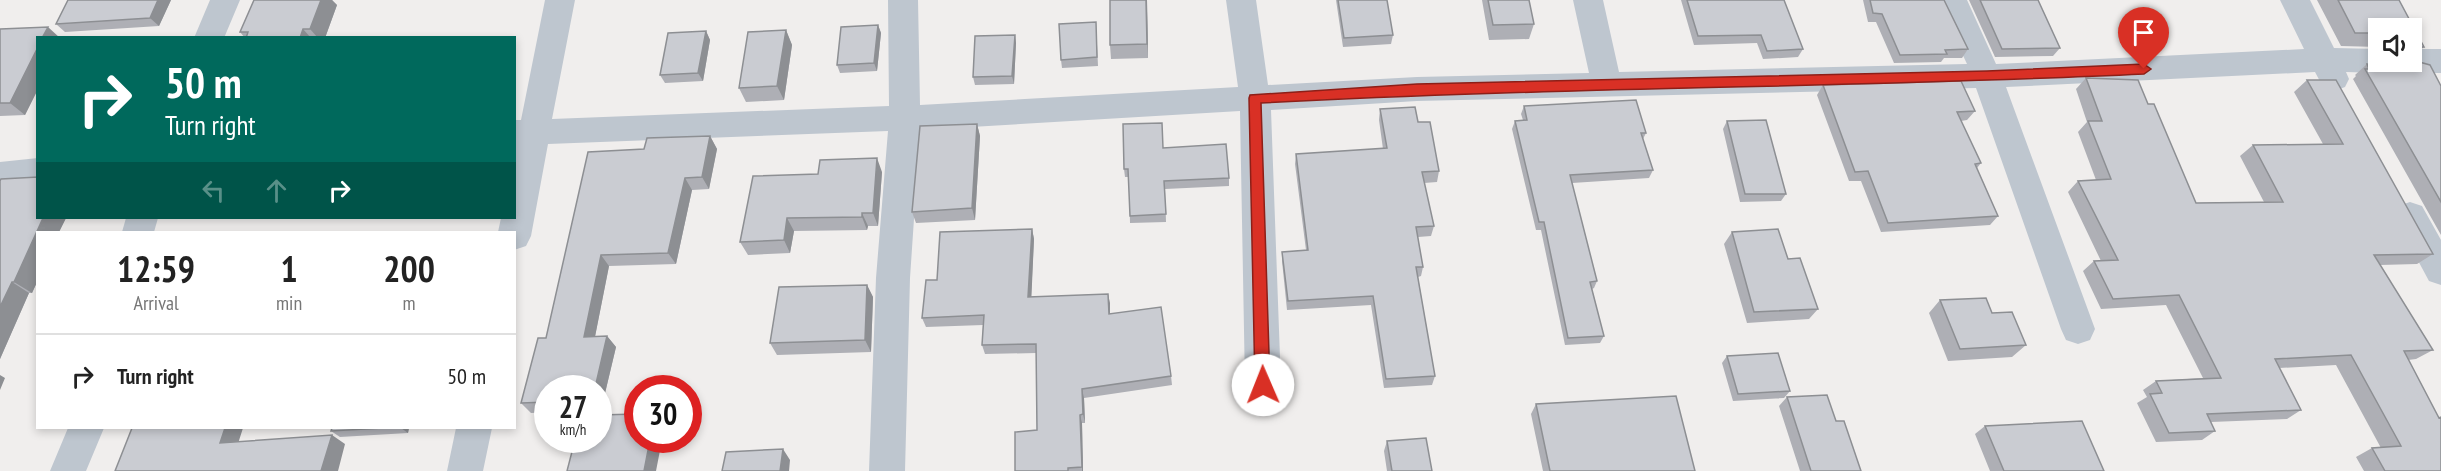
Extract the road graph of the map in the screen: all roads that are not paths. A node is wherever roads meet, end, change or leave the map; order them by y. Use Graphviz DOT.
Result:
graph roads {
  1 [pos="225,0"];
  2 [pos="560,0"];
  3 [pos="903,0"];
  4 [pos="1241,0"];
  5 [pos="1588,0"];
  6 [pos="1952,0"];
  7 [pos="2295,0"];
  8 [pos="210,36"];
  9 [pos="2324,60"];
  10 [pos="2368,61"];
  11 [pos="2422,61"];
  12 [pos="2441,61"];
  13 [pos="1987,76"];
  14 [pos="1607,85"];
  15 [pos="1255,98"];
  16 [pos="2346,100"];
  17 [pos="905,118"];
  18 [pos="525,133"];
  19 [pos="36,171"];
  20 [pos="0,176"];
  21 [pos="2396,191"];
  22 [pos="516,217"];
  23 [pos="2441,271"];
  24 [pos="2078,329"];
  25 [pos="1263,385"];
  26 [pos="86,429"];
  27 [pos="474,429"];
  28 [pos="68,471"];
  29 [pos="465,471"];
  30 [pos="887,471"];
  1 -- 8 [label="street"];
  2 -- 18 [label="street"];
  3 -- 17 [label="street"];
  4 -- 15 [label="street"];
  5 -- 14 [label="street"];
  6 -- 13 [label="street"];
  7 -- 9 [label="street"];
  9 -- 10 [label="street"];
  9 -- 13 [label="street"];
  9 -- 16 [label="street"];
  11 -- 12 [label="street"];
  13 -- 14 [label="street"];
  13 -- 24 [label="street"];
  14 -- 15 [label="street"];
  15 -- 17 [label="street"];
  15 -- 25 [label="street"];
  17 -- 18 [label="street"];
  17 -- 30 [label="street"];
  18 -- 22 [label="street"];
  19 -- 20 [label="street"];
  21 -- 23 [label="street"];
  26 -- 28 [label="street"];
  27 -- 29 [label="street"];
}
